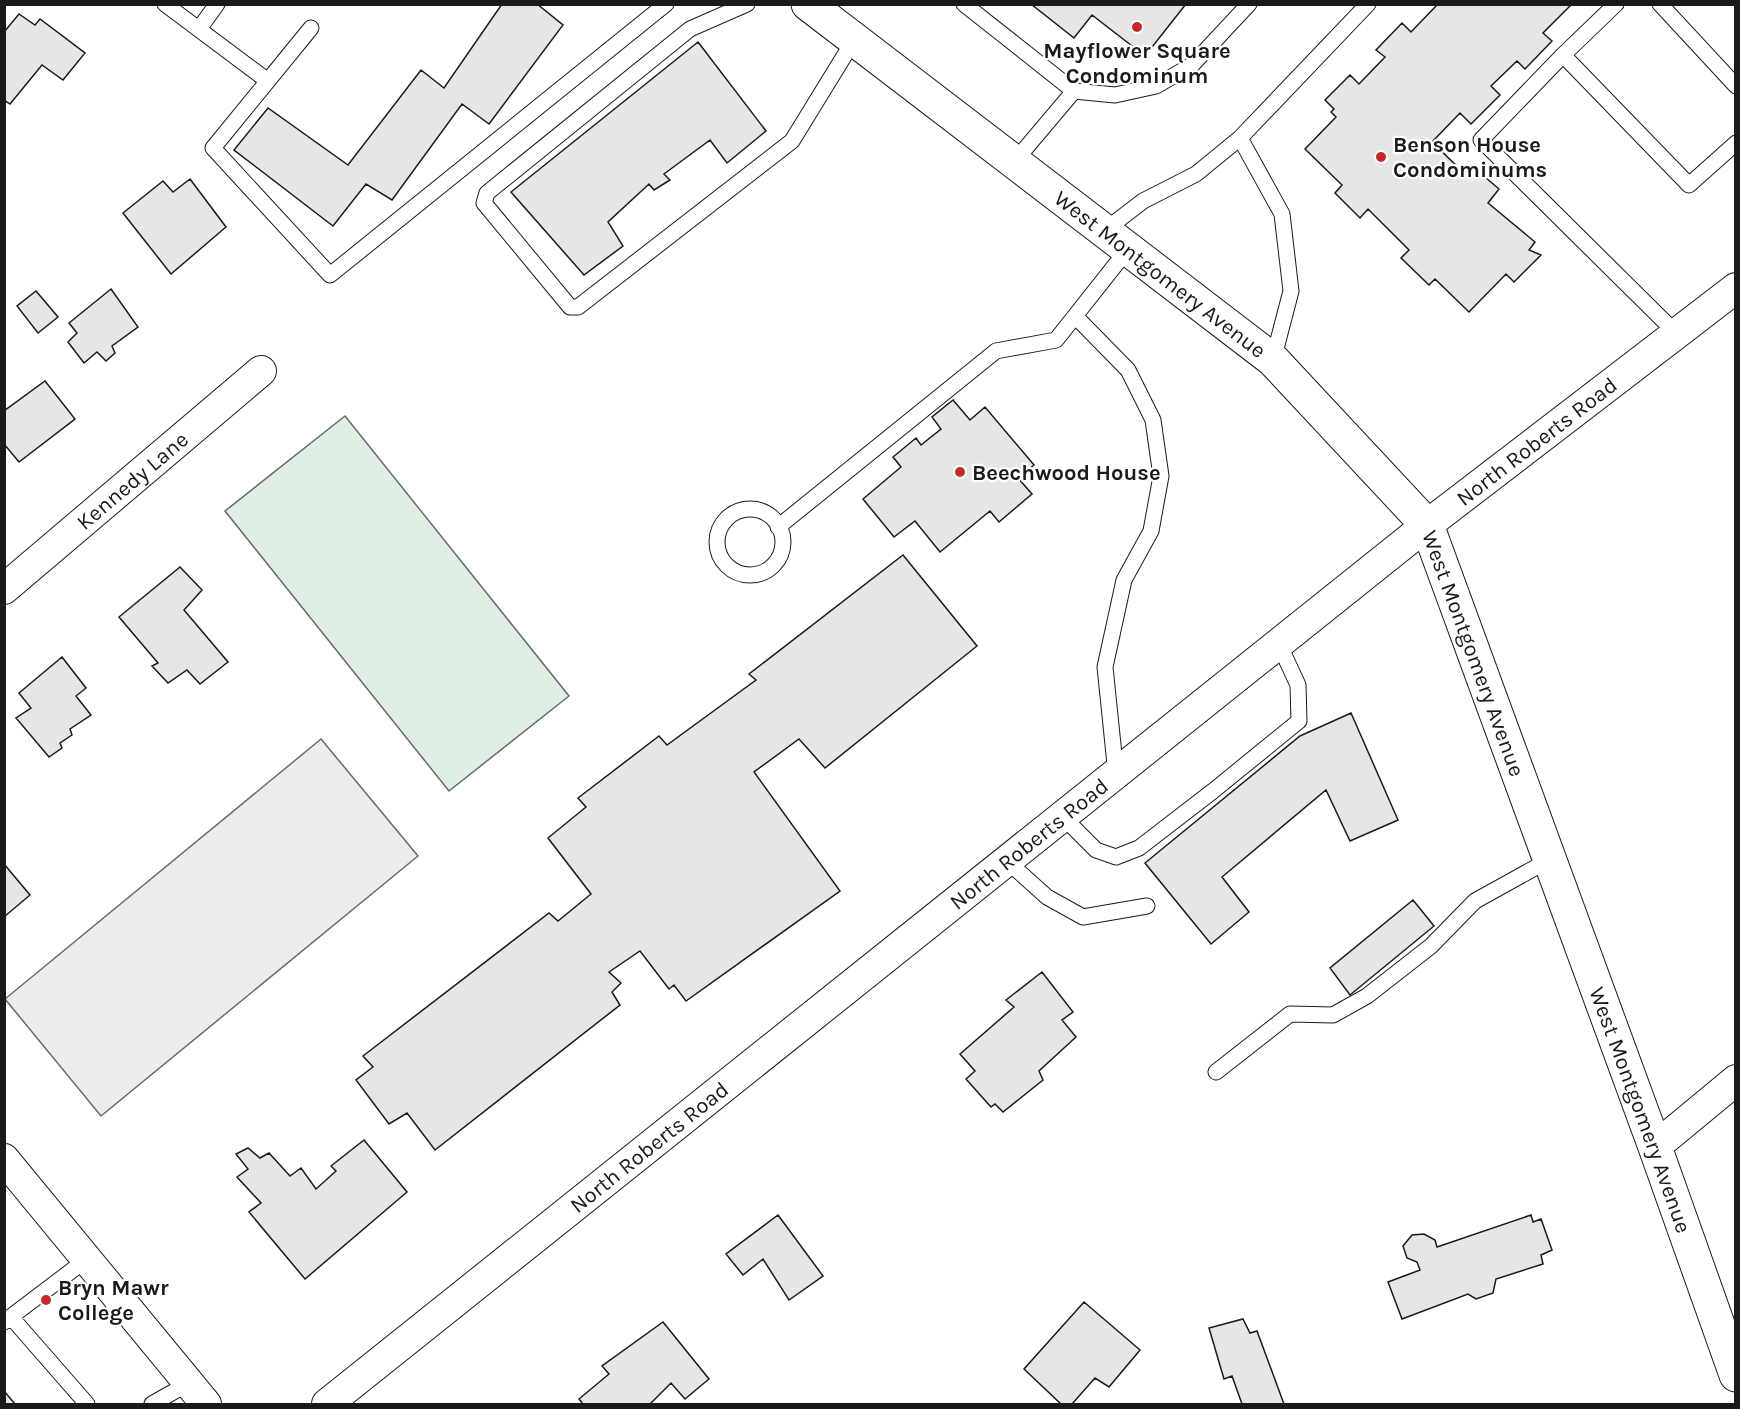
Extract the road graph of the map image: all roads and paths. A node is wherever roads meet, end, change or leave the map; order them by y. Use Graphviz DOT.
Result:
graph roads {
  1 [pos="165,4"];
  2 [pos="217,4"];
  3 [pos="666,4"];
  4 [pos="747,4"];
  5 [pos="808,4"];
  6 [pos="964,4"];
  7 [pos="1240,4"];
  8 [pos="1249,4"];
  9 [pos="1368,4"];
  10 [pos="1616,4"];
  11 [pos="1660,4"];
  12 [pos="311,28"];
  13 [pos="199,29"];
  14 [pos="1220,35"];
  15 [pos="854,40"];
  16 [pos="1563,55"];
  17 [pos="268,81"];
  18 [pos="1736,86"];
  19 [pos="1074,91"];
  20 [pos="1240,138"];
  21 [pos="1736,143"];
  22 [pos="1014,162"];
  23 [pos="1116,240"];
  24 [pos="1736,288"];
  25 [pos="1075,316"];
  26 [pos="1676,333"];
  27 [pos="1273,360"];
  28 [pos="261,371"];
  29 [pos="1427,525"];
  30 [pos="778,527"];
  31 [pos="4,589"];
  32 [pos="1279,644"];
  33 [pos="1116,774"];
  34 [pos="1063,817"];
  35 [pos="1549,860"];
  36 [pos="1007,861"];
  37 [pos="1147,906"];
  38 [pos="1216,1072"];
  39 [pos="1736,1080"];
  40 [pos="1655,1148"];
  41 [pos="4,1159"];
  42 [pos="87,1259"];
  43 [pos="8,1319"];
  44 [pos="1727,1326"];
  45 [pos="1736,1376"];
  46 [pos="197,1394"];
  47 [pos="87,1404"];
  48 [pos="152,1404"];
  49 [pos="327,1404"];
  1 -- 13 [label="lane"];
  2 -- 13 [label="lane"];
  3 -- 17 [label="lane"];
  4 -- 15 [label="lane"];
  5 -- 15 [label="main road, West Montgomery Avenue"];
  6 -- 19 [label="lane"];
  7 -- 14 [label="lane"];
  8 -- 14 [label="lane"];
  9 -- 20 [label="lane"];
  10 -- 16 [label="lane"];
  11 -- 18 [label="lane"];
  12 -- 17 [label="lane"];
  13 -- 17 [label="lane"];
  14 -- 19 [label="lane"];
  15 -- 22 [label="main road, West Montgomery Avenue"];
  16 -- 21 [label="lane"];
  16 -- 26 [label="lane"];
  19 -- 22 [label="lane"];
  20 -- 23 [label="lane"];
  20 -- 27 [label="lane"];
  22 -- 23 [label="main road, West Montgomery Avenue"];
  23 -- 25 [label="lane"];
  23 -- 27 [label="main road, West Montgomery Avenue"];
  24 -- 26 [label="street, North Roberts Road"];
  25 -- 30 [label="lane"];
  25 -- 33 [label="lane"];
  26 -- 29 [label="street, North Roberts Road"];
  27 -- 29 [label="main road, West Montgomery Avenue"];
  28 -- 31 [label="street, Kennedy Lane"];
  29 -- 32 [label="street, North Roberts Road"];
  29 -- 35 [label="main road, West Montgomery Avenue"];
  30 -- 30 [label="lane"];
  32 -- 33 [label="street, North Roberts Road"];
  32 -- 34 [label="lane"];
  33 -- 34 [label="street, North Roberts Road"];
  34 -- 36 [label="street, North Roberts Road"];
  35 -- 38 [label="lane"];
  35 -- 40 [label="main road, West Montgomery Avenue"];
  36 -- 37 [label="lane"];
  36 -- 49 [label="street, North Roberts Road"];
  39 -- 40 [label="street"];
  40 -- 44 [label="main road, West Montgomery Avenue"];
  41 -- 42 [label="street"];
  42 -- 43 [label="lane"];
  42 -- 46 [label="street"];
  43 -- 47 [label="lane"];
  44 -- 45 [label="main road, West Montgomery Avenue"];
  46 -- 48 [label="lane"];
}
